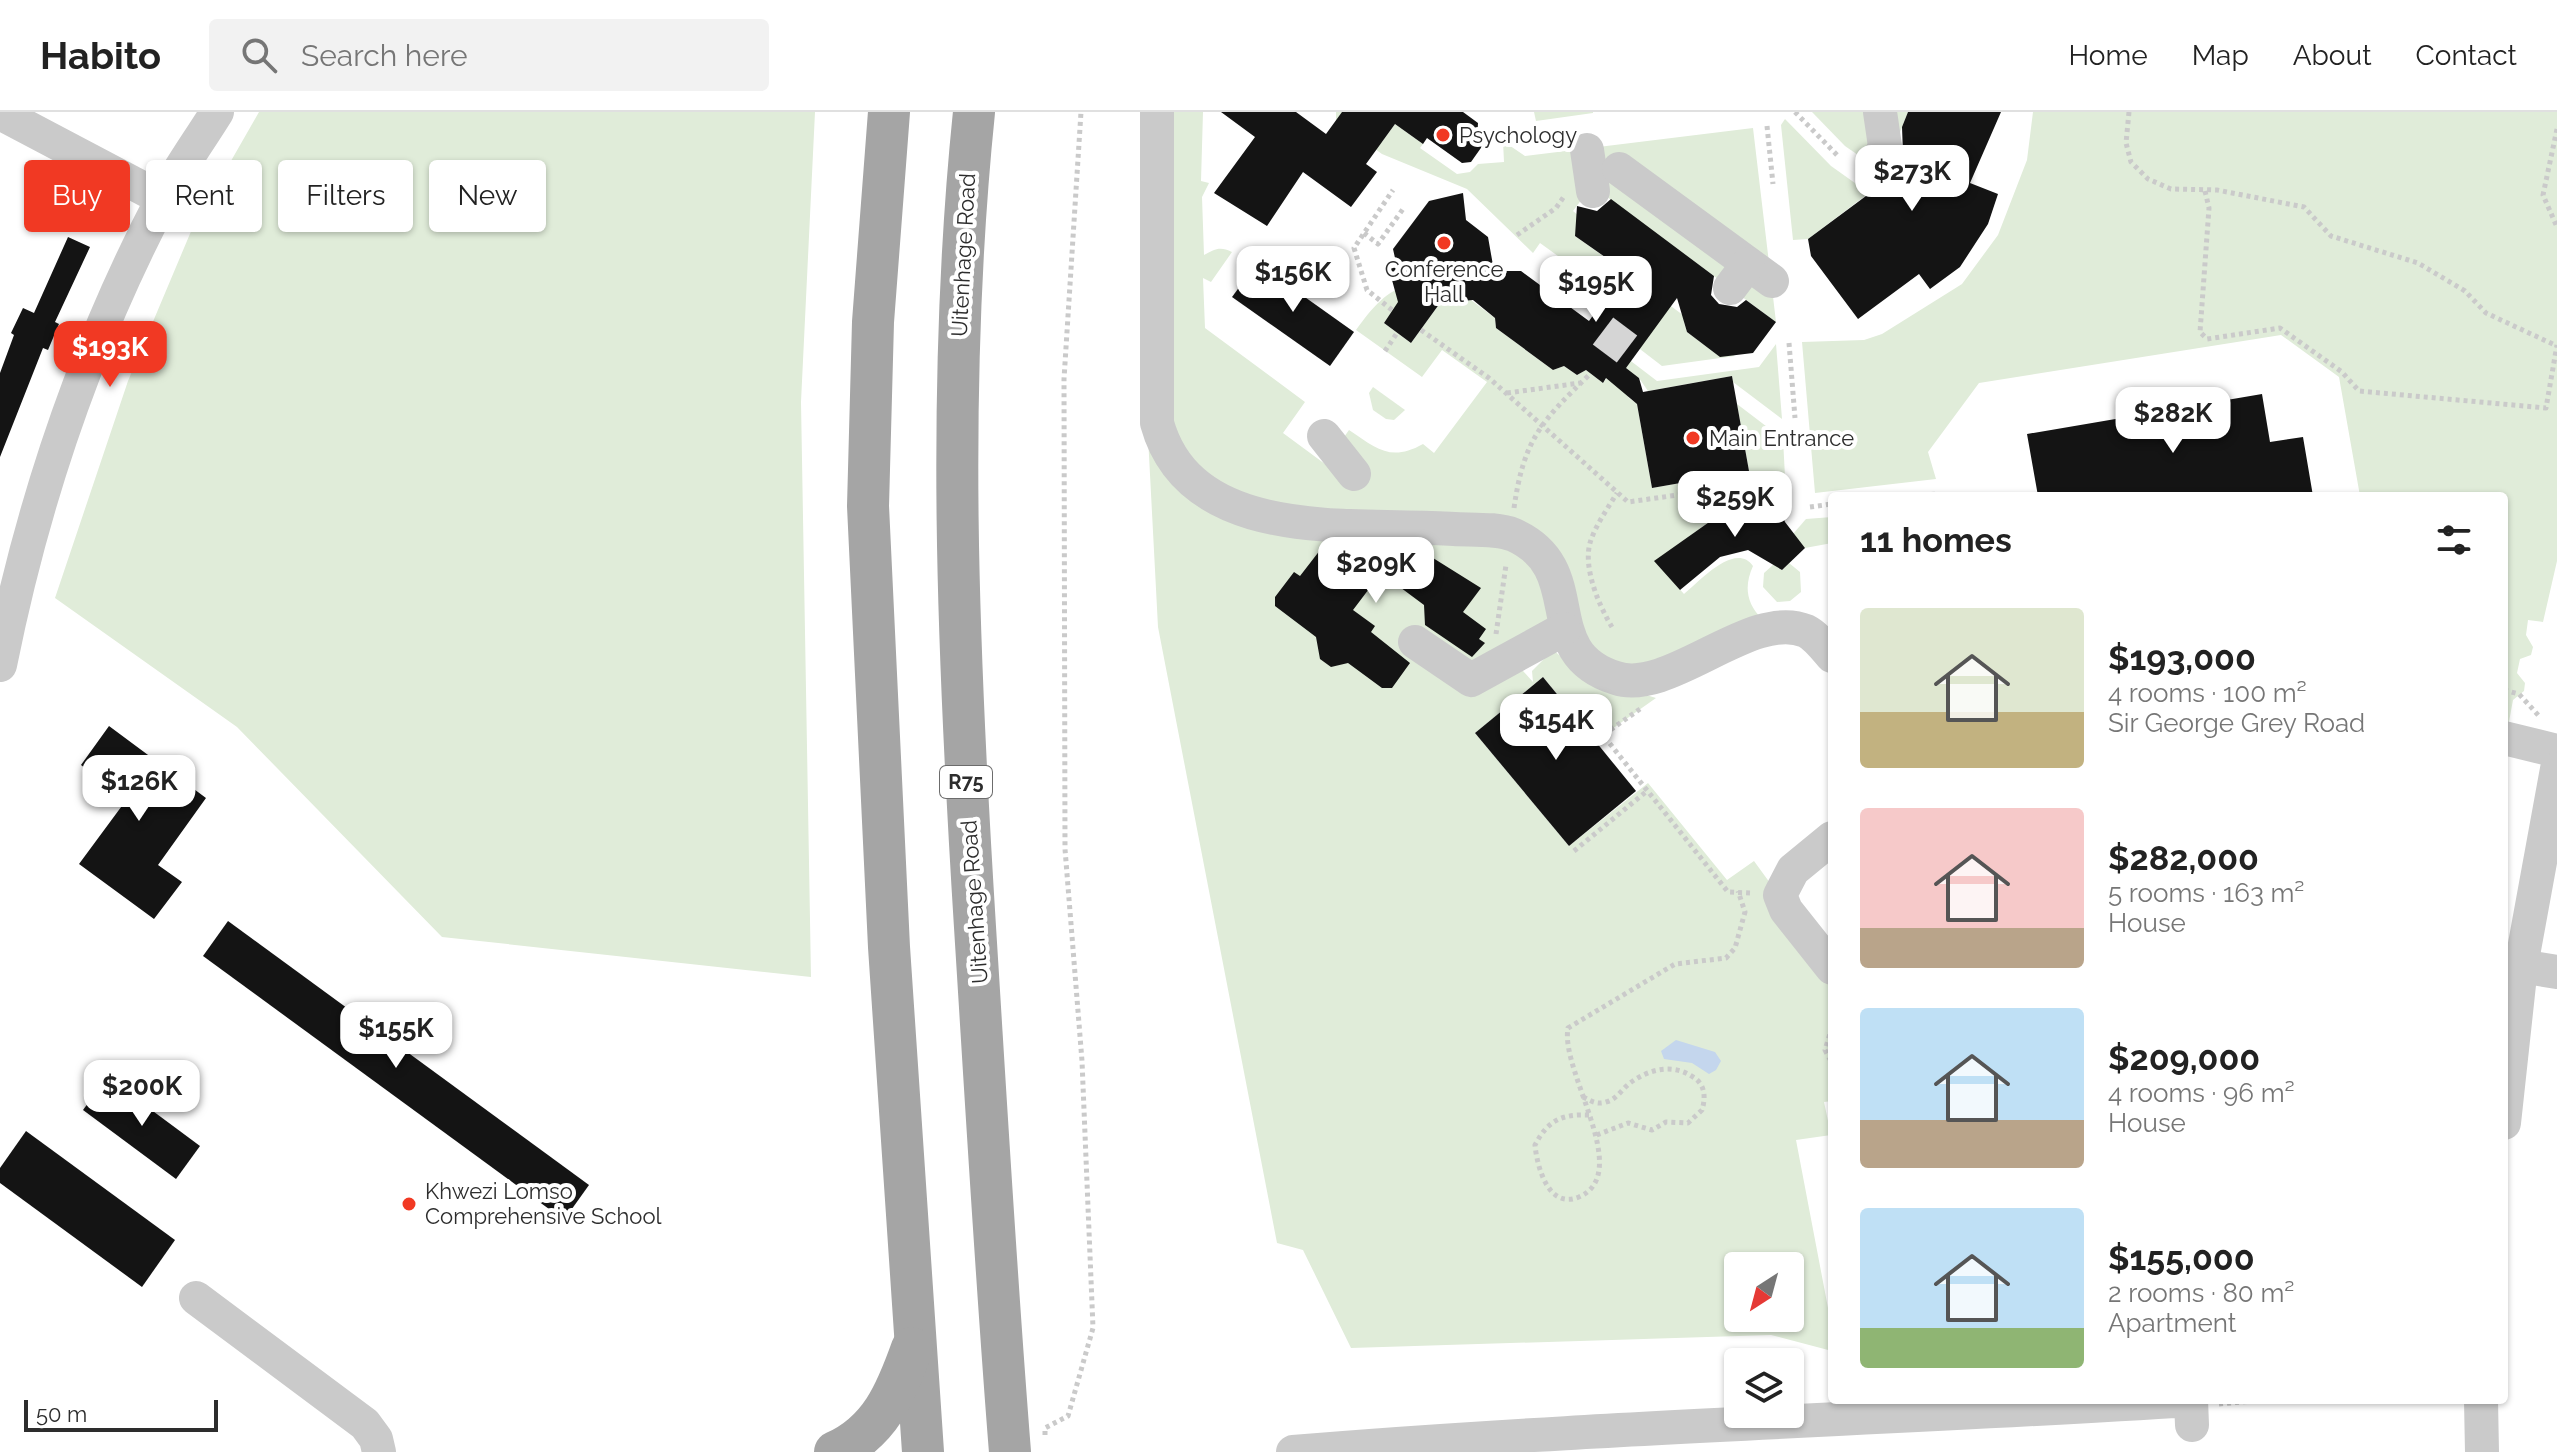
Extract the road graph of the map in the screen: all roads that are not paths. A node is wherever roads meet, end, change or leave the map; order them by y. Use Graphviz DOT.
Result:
graph roads {
  1 [pos="217,112"];
  2 [pos="889,112"];
  3 [pos="974,112"];
  4 [pos="1157,112"];
  5 [pos="1880,112"];
  6 [pos="0,113"];
  7 [pos="1587,150"];
  8 [pos="187,160"];
  9 [pos="1875,167"];
  10 [pos="1619,169"];
  11 [pos="146,190"];
  12 [pos="1581,190"];
  13 [pos="148,232"];
  14 [pos="1750,278"];
  15 [pos="1324,436"];
  16 [pos="1354,474"];
  17 [pos="1564,629"];
  18 [pos="1415,642"];
  19 [pos="1828,652"];
  20 [pos="0,665"];
  21 [pos="2552,736"];
  22 [pos="2508,738"];
  23 [pos="2557,769"];
  24 [pos="1828,841"];
  25 [pos="1828,963"];
  26 [pos="2521,966"];
  27 [pos="2557,972"];
  28 [pos="2508,1086"];
  29 [pos="196,1298"];
  30 [pos="916,1339"];
  31 [pos="2481,1404"];
  32 [pos="1926,1409"];
  33 [pos="2192,1412"];
  34 [pos="1028,1446"];
  35 [pos="379,1452"];
  36 [pos="835,1452"];
  37 [pos="923,1452"];
  38 [pos="1293,1452"];
  39 [pos="2482,1452"];
  1 -- 8 [label="street"];
  2 -- 30 [label="main road"];
  3 -- 34 [label="main road, Uitenhage Road / R75"];
  4 -- 17 [label="street"];
  5 -- 9 [label="street"];
  6 -- 11 [label="street"];
  7 -- 12 [label="street"];
  10 -- 14 [label="street"];
  13 -- 20 [label="street"];
  15 -- 16 [label="street"];
  17 -- 18 [label="street"];
  17 -- 19 [label="street"];
  21 -- 22 [label="street"];
  23 -- 26 [label="street"];
  24 -- 25 [label="street"];
  26 -- 27 [label="street"];
  26 -- 28 [label="street"];
  29 -- 35 [label="street"];
  30 -- 36 [label="main road"];
  30 -- 37 [label="main road"];
  31 -- 39 [label="street"];
  32 -- 33 [label="street"];
  32 -- 38 [label="street"];
}
